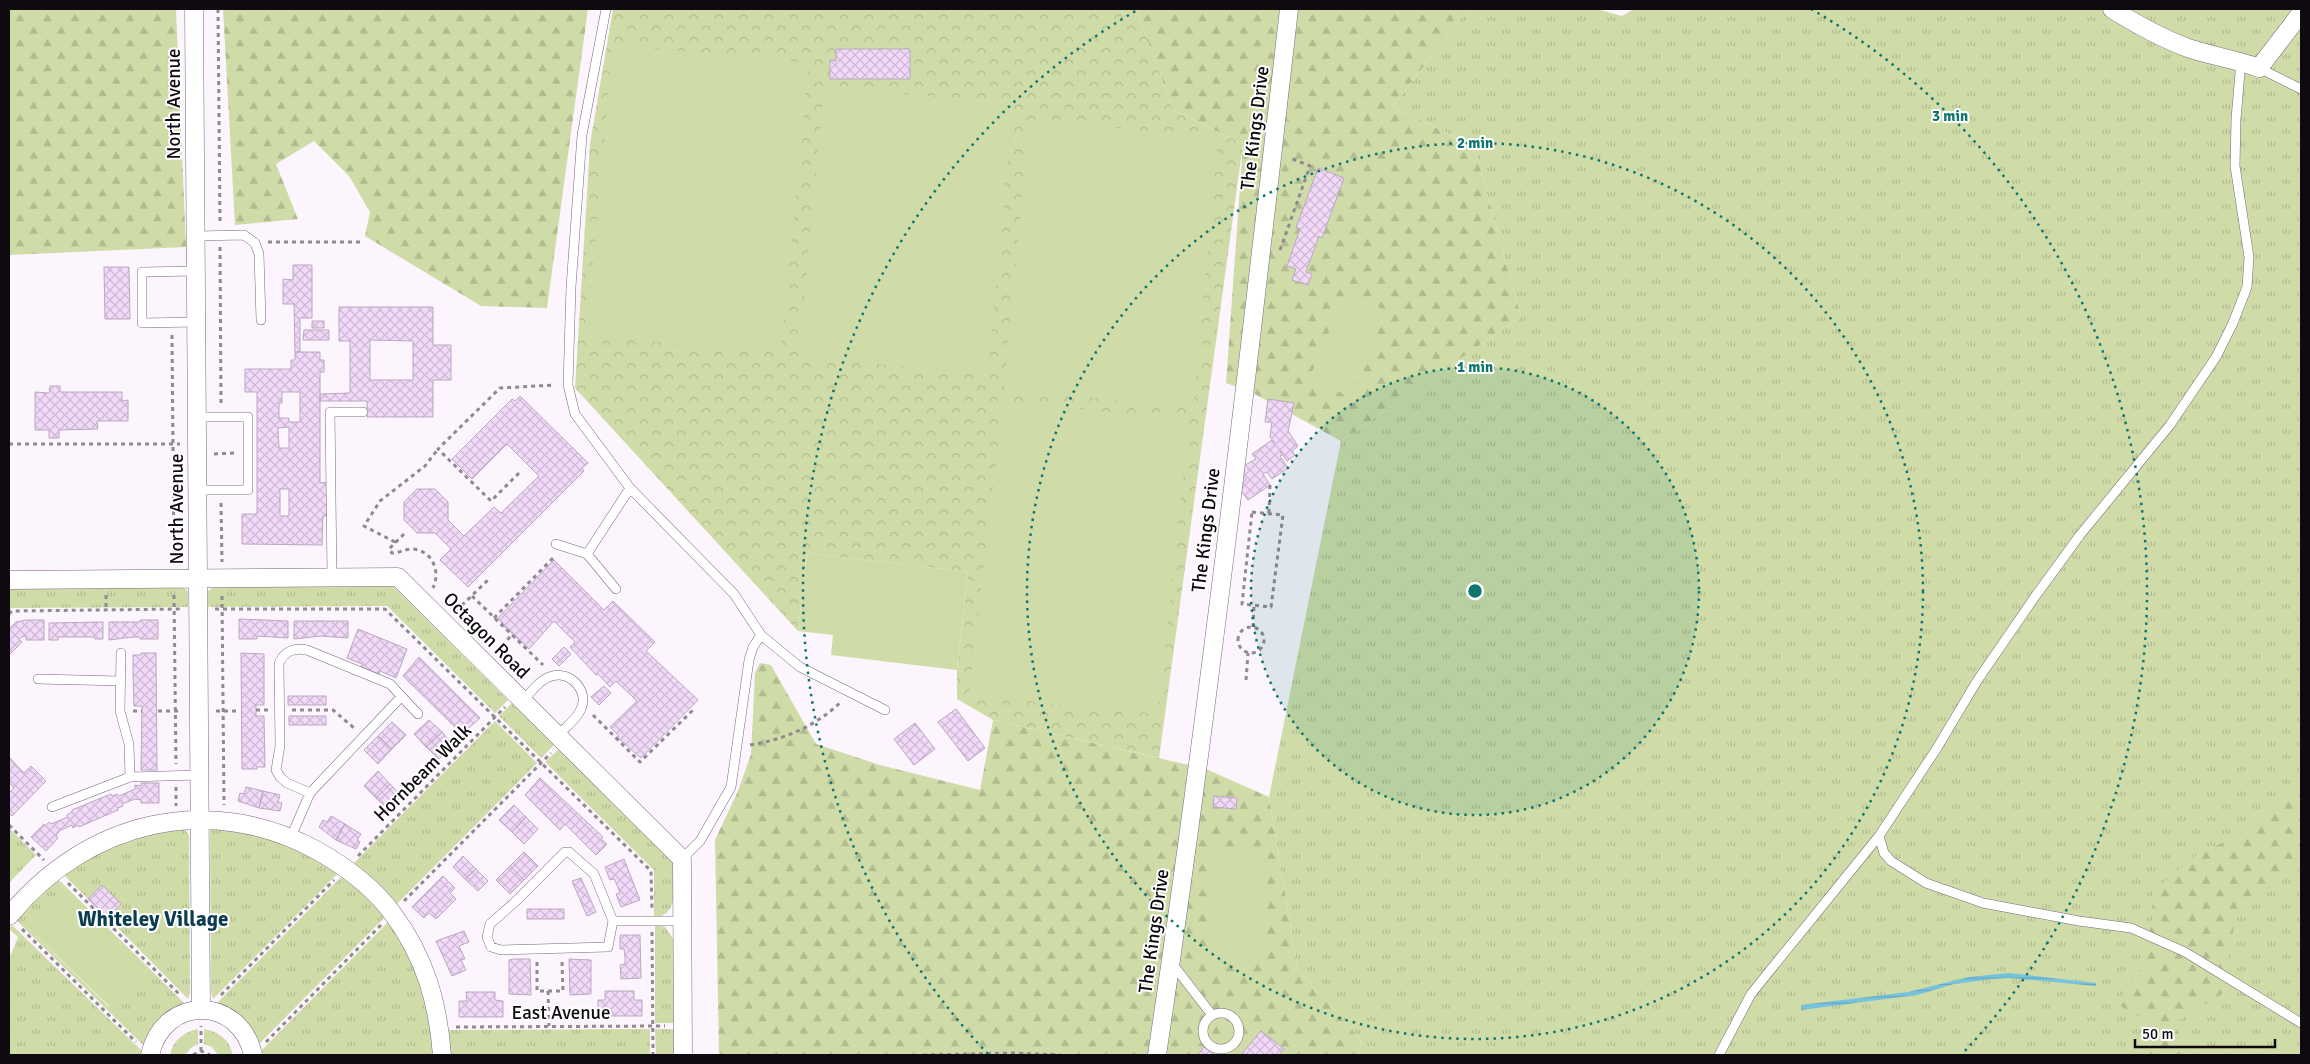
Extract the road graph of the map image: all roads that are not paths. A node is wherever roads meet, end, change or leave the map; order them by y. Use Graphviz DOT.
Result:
graph roads {
  1 [pos="194,9"];
  2 [pos="606,9"];
  3 [pos="1289,9"];
  4 [pos="2112,9"];
  5 [pos="2301,13"];
  6 [pos="2241,61"];
  7 [pos="2259,68"];
  8 [pos="2301,88"];
  9 [pos="196,236"];
  10 [pos="196,271"];
  11 [pos="261,320"];
  12 [pos="196,322"];
  13 [pos="363,412"];
  14 [pos="197,417"];
  15 [pos="630,488"];
  16 [pos="197,490"];
  17 [pos="556,544"];
  18 [pos="588,554"];
  19 [pos="332,578"];
  20 [pos="198,579"];
  21 [pos="9,580"];
  22 [pos="616,589"];
  23 [pos="761,635"];
  24 [pos="121,653"];
  25 [pos="38,680"];
  26 [pos="120,681"];
  27 [pos="401,697"];
  28 [pos="520,698"];
  29 [pos="885,710"];
  30 [pos="418,714"];
  31 [pos="560,738"];
  32 [pos="199,775"];
  33 [pos="130,777"];
  34 [pos="310,793"];
  35 [pos="52,808"];
  36 [pos="200,821"];
  37 [pos="1879,836"];
  38 [pos="291,837"];
  39 [pos="682,859"];
  40 [pos="12,919"];
  41 [pos="613,920"];
  42 [pos="682,920"];
  43 [pos="1171,962"];
  44 [pos="1212,1015"];
  45 [pos="201,1017"];
  46 [pos="2301,1023"];
  47 [pos="146,1052"];
  48 [pos="253,1055"];
  49 [pos="442,1055"];
  50 [pos="683,1055"];
  51 [pos="1157,1055"];
  52 [pos="1719,1055"];
  1 -- 9 [label="street, North Avenue"];
  2 -- 15 [label="lane"];
  3 -- 43 [label="street, The Kings Drive"];
  4 -- 6 [label="street"];
  5 -- 7 [label="street"];
  6 -- 7 [label="street"];
  6 -- 37 [label="lane"];
  7 -- 8 [label="lane"];
  9 -- 10 [label="street, North Avenue"];
  9 -- 11 [label="lane"];
  10 -- 12 [label="street, North Avenue"];
  10 -- 12 [label="lane"];
  12 -- 14 [label="street, North Avenue"];
  13 -- 19 [label="lane"];
  14 -- 16 [label="street, North Avenue"];
  14 -- 16 [label="lane"];
  15 -- 18 [label="lane"];
  15 -- 23 [label="lane"];
  16 -- 20 [label="street, North Avenue"];
  17 -- 18 [label="lane"];
  18 -- 22 [label="lane"];
  19 -- 20 [label="street, Octagon Road"];
  19 -- 28 [label="street, Octagon Road"];
  20 -- 21 [label="street, Octagon Road"];
  20 -- 32 [label="street, North Avenue"];
  23 -- 29 [label="lane"];
  23 -- 39 [label="lane"];
  24 -- 26 [label="lane"];
  25 -- 26 [label="lane"];
  26 -- 33 [label="lane"];
  27 -- 30 [label="lane"];
  27 -- 34 [label="lane"];
  27 -- 34 [label="lane"];
  28 -- 31 [label="street, Octagon Road"];
  28 -- 31 [label="lane"];
  31 -- 39 [label="street, Octagon Road"];
  32 -- 33 [label="lane"];
  32 -- 36 [label="street, North Avenue"];
  33 -- 35 [label="lane"];
  34 -- 38 [label="lane"];
  36 -- 38 [label="street"];
  36 -- 40 [label="street"];
  36 -- 45 [label="street, North Avenue"];
  37 -- 46 [label="lane"];
  37 -- 52 [label="lane"];
  38 -- 49 [label="street"];
  39 -- 42 [label="street"];
  41 -- 41 [label="lane"];
  41 -- 42 [label="lane"];
  42 -- 50 [label="street"];
  43 -- 44 [label="lane"];
  43 -- 51 [label="street, The Kings Drive"];
  44 -- 44 [label="lane"];
  45 -- 47 [label="street"];
  45 -- 48 [label="street"];
}
